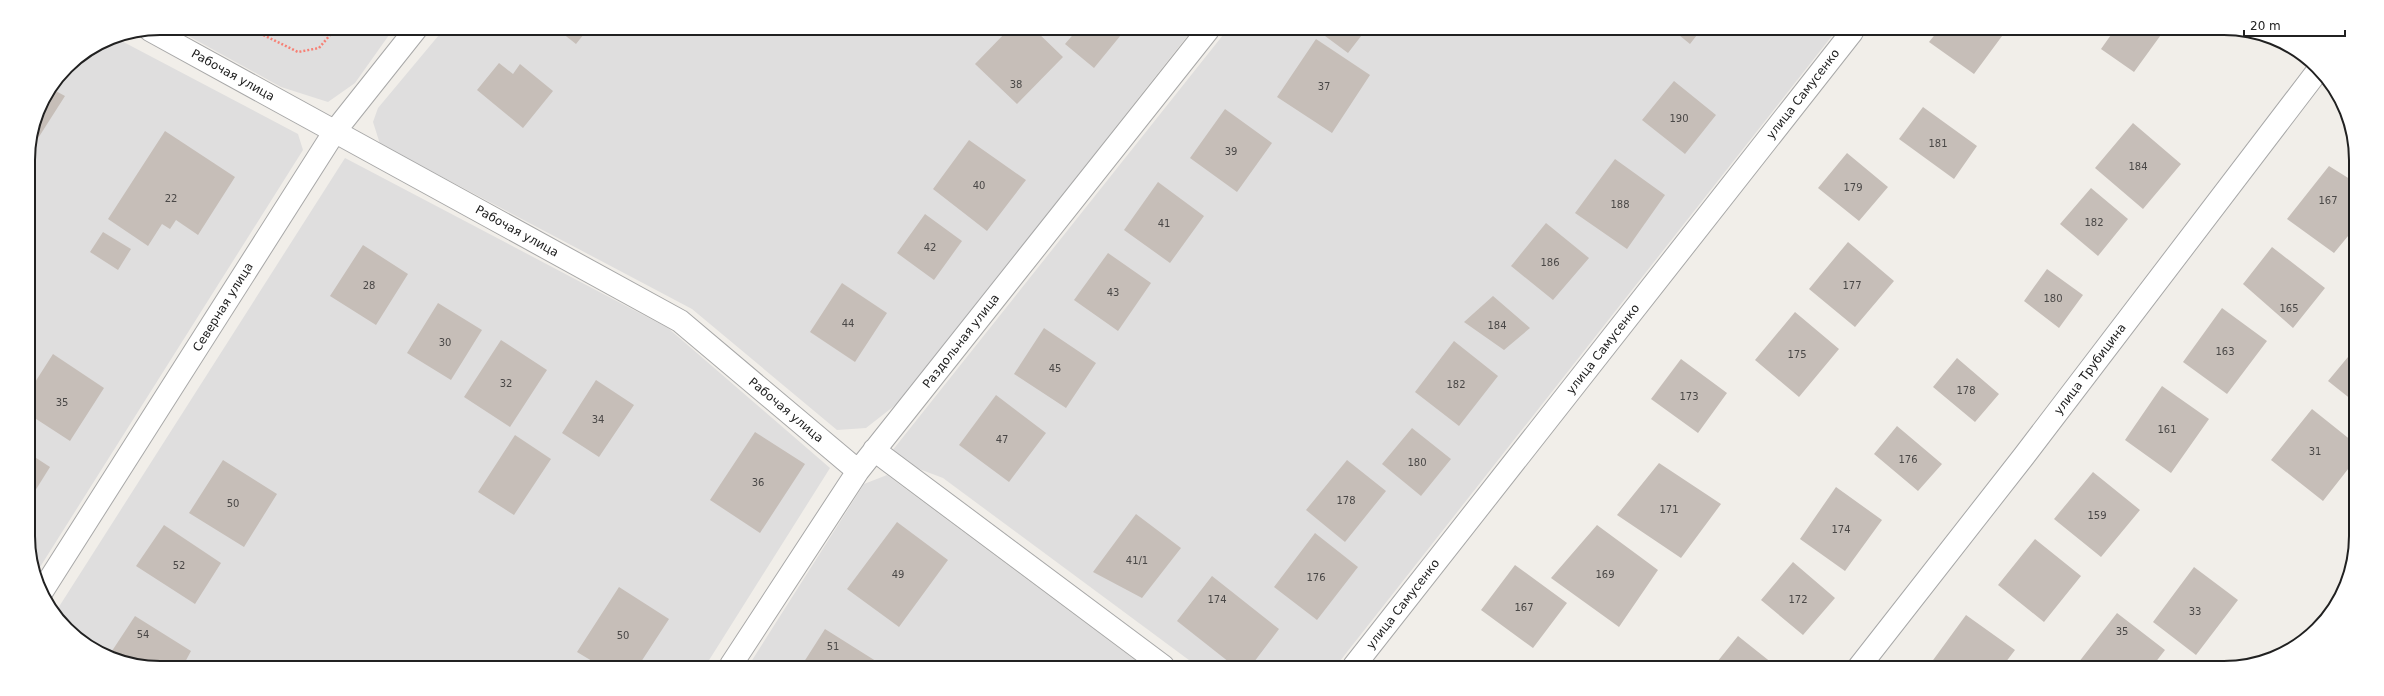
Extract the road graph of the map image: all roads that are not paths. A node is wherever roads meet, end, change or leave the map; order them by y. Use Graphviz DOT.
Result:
graph roads {
  1 [pos="159,35"];
  2 [pos="410,35"];
  3 [pos="1204,35"];
  4 [pos="1850,35"];
  5 [pos="2315,75"];
  6 [pos="335,131"];
  7 [pos="874,450"];
  8 [pos="858,471"];
  9 [pos="46,586"];
  10 [pos="734,661"];
  11 [pos="1156,661"];
  12 [pos="1358,661"];
  13 [pos="1864,661"];
  1 -- 6 [label="street, Рабочая улица"];
  2 -- 6 [label="street, Северная улица"];
  3 -- 7 [label="street, Раздольная улица"];
  4 -- 12 [label="street, улица Самусенко"];
  5 -- 13 [label="street, улица Трубицина"];
  6 -- 8 [label="street, Рабочая улица"];
  6 -- 9 [label="street, Северная улица"];
  7 -- 8 [label="street, Раздольная улица"];
  7 -- 11 [label="street"];
  8 -- 10 [label="street, Раздольная улица"];
}
